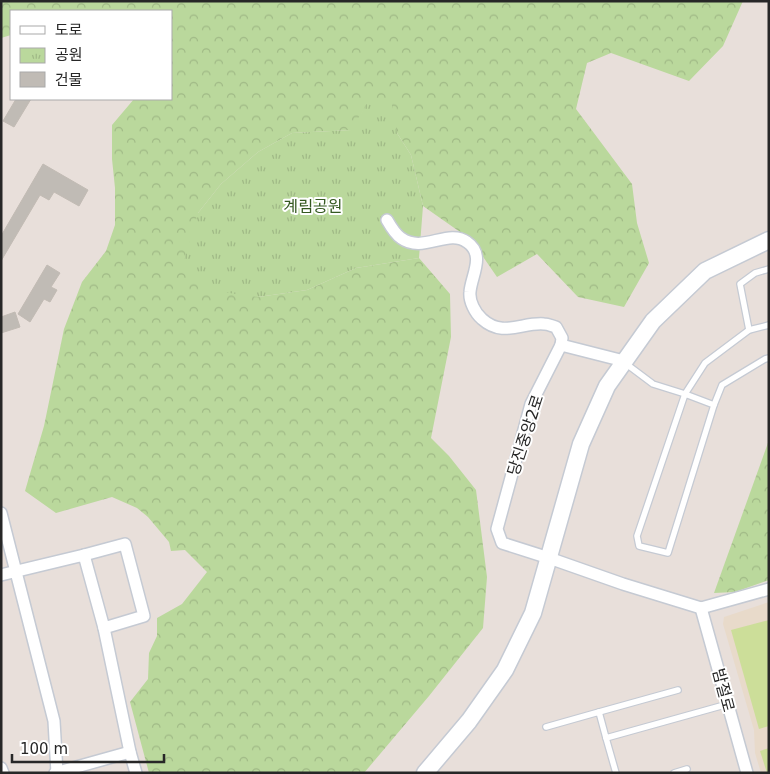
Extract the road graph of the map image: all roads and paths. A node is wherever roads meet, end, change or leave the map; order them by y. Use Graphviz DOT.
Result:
graph roads {
  1 [pos="387,220"];
  2 [pos="769,240"];
  3 [pos="769,269"];
  4 [pos="769,326"];
  5 [pos="749,330"];
  6 [pos="561,345"];
  7 [pos="769,358"];
  8 [pos="624,361"];
  9 [pos="685,394"];
  10 [pos="714,405"];
  11 [pos="1,512"];
  12 [pos="84,555"];
  13 [pos="549,558"];
  14 [pos="16,572"];
  15 [pos="1,575"];
  16 [pos="769,589"];
  17 [pos="701,608"];
  18 [pos="104,628"];
  19 [pos="678,690"];
  20 [pos="728,704"];
  21 [pos="598,712"];
  22 [pos="546,727"];
  23 [pos="606,738"];
  24 [pos="130,752"];
  25 [pos="1,768"];
  26 [pos="687,769"];
  27 [pos="2,773"];
  28 [pos="57,773"];
  29 [pos="136,773"];
  30 [pos="425,773"];
  31 [pos="616,773"];
  32 [pos="674,773"];
  33 [pos="747,773"];
  1 -- 6 [label="street"];
  2 -- 8 [label="street"];
  3 -- 5 [label="lane"];
  4 -- 5 [label="lane"];
  5 -- 9 [label="lane"];
  6 -- 8 [label="street"];
  6 -- 13 [label="street, 당진중앙2로"];
  7 -- 10 [label="lane"];
  8 -- 9 [label="lane"];
  8 -- 13 [label="street"];
  9 -- 10 [label="lane"];
  9 -- 10 [label="lane"];
  11 -- 14 [label="street"];
  12 -- 14 [label="street"];
  12 -- 18 [label="street"];
  12 -- 18 [label="street"];
  13 -- 17 [label="street"];
  13 -- 30 [label="street"];
  14 -- 15 [label="street"];
  14 -- 28 [label="street"];
  16 -- 17 [label="street"];
  17 -- 20 [label="street, 밤절로"];
  18 -- 24 [label="street"];
  19 -- 21 [label="lane"];
  20 -- 23 [label="lane"];
  20 -- 33 [label="street, 밤절로"];
  21 -- 22 [label="lane"];
  21 -- 23 [label="lane"];
  23 -- 31 [label="lane"];
  24 -- 28 [label="street"];
  24 -- 29 [label="street"];
  25 -- 27 [label="street"];
  26 -- 32 [label="lane"];
}
